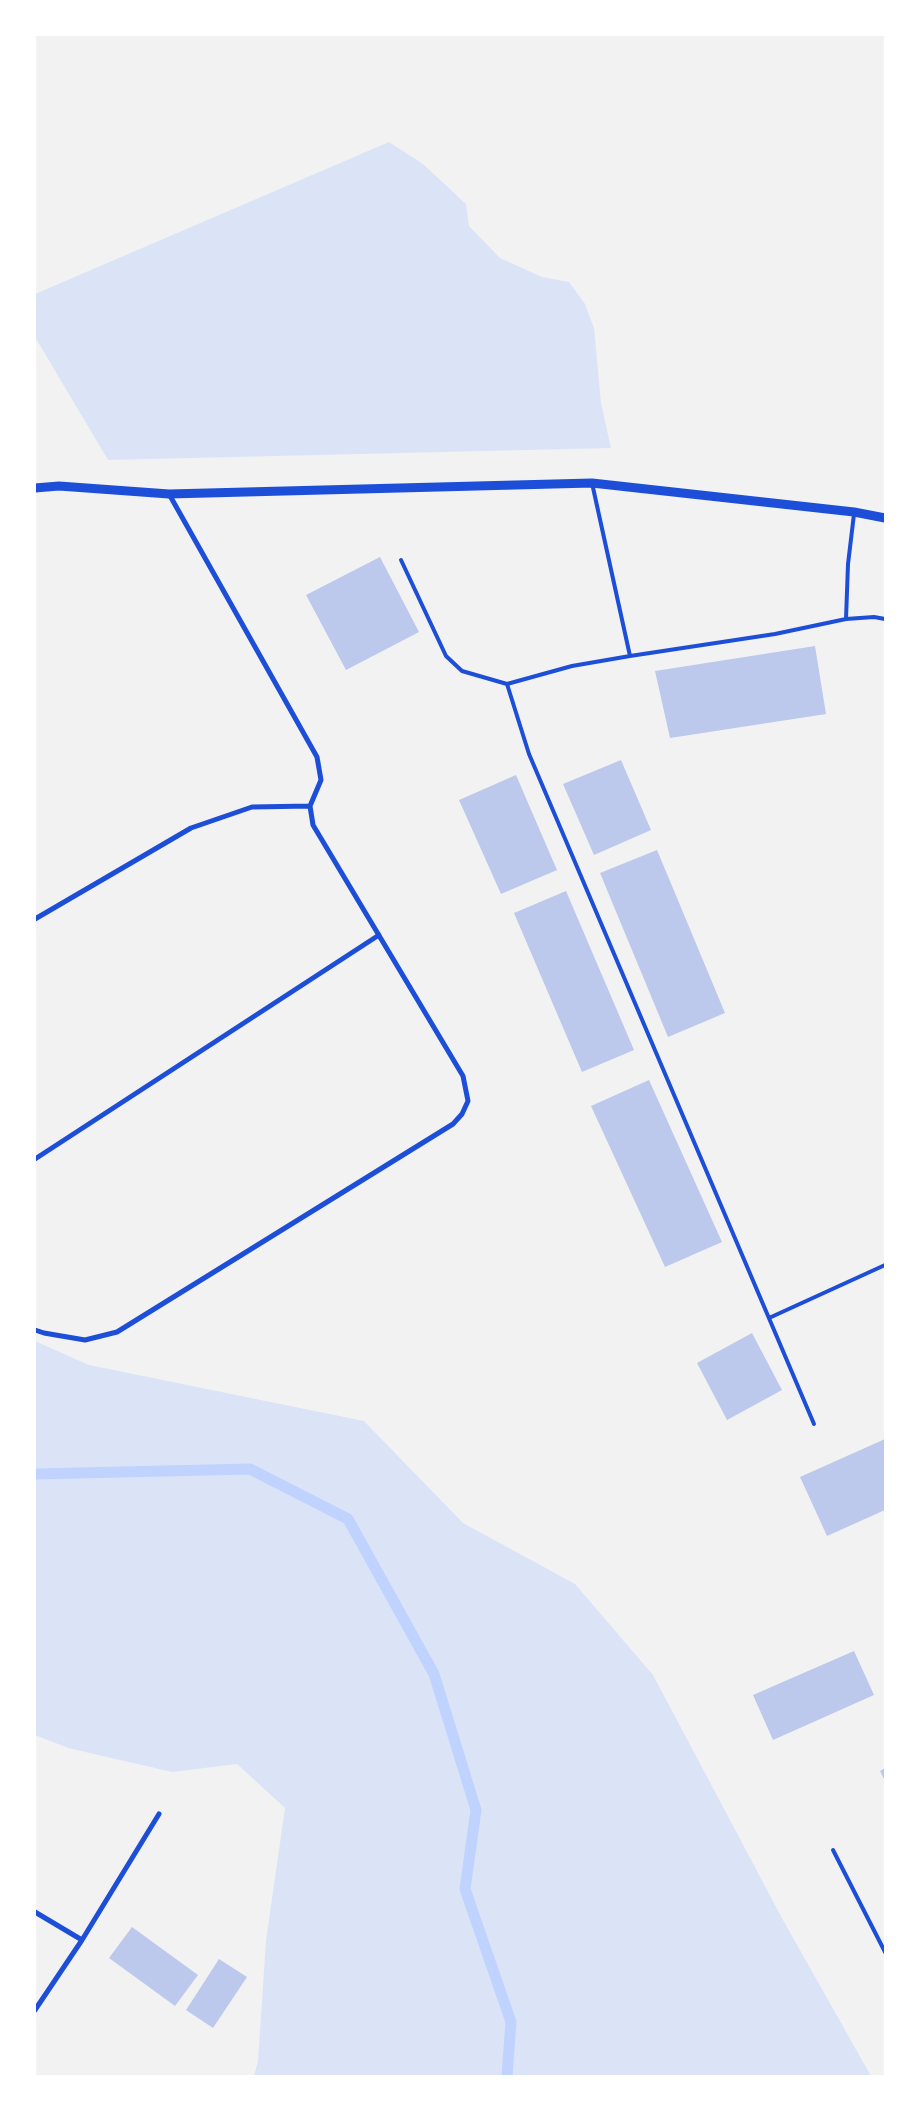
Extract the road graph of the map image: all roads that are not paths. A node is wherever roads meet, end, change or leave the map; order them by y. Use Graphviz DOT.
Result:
graph roads {
  1 [pos="592,483"];
  2 [pos="35,488"];
  3 [pos="168,494"];
  4 [pos="854,512"];
  5 [pos="885,518"];
  6 [pos="401,560"];
  7 [pos="846,619"];
  8 [pos="885,619"];
  9 [pos="630,656"];
  10 [pos="507,684"];
  11 [pos="310,806"];
  12 [pos="35,919"];
  13 [pos="379,935"];
  14 [pos="35,1158"];
  15 [pos="885,1266"];
  16 [pos="768,1318"];
  17 [pos="35,1330"];
  18 [pos="814,1424"];
  19 [pos="159,1814"];
  20 [pos="832,1850"];
  21 [pos="35,1912"];
  22 [pos="82,1940"];
  23 [pos="885,1952"];
  24 [pos="35,2010"];
  1 -- 3 [label="street"];
  1 -- 4 [label="street"];
  1 -- 9 [label="lane"];
  2 -- 3 [label="street"];
  3 -- 11 [label="street"];
  4 -- 5 [label="street"];
  4 -- 7 [label="lane"];
  6 -- 10 [label="lane"];
  7 -- 8 [label="lane"];
  7 -- 9 [label="lane"];
  9 -- 10 [label="lane"];
  10 -- 16 [label="lane"];
  11 -- 12 [label="street"];
  11 -- 13 [label="street"];
  13 -- 14 [label="street"];
  13 -- 17 [label="street"];
  15 -- 16 [label="lane"];
  16 -- 18 [label="lane"];
  19 -- 22 [label="street"];
  20 -- 23 [label="lane"];
  21 -- 22 [label="street"];
  22 -- 24 [label="street"];
}
